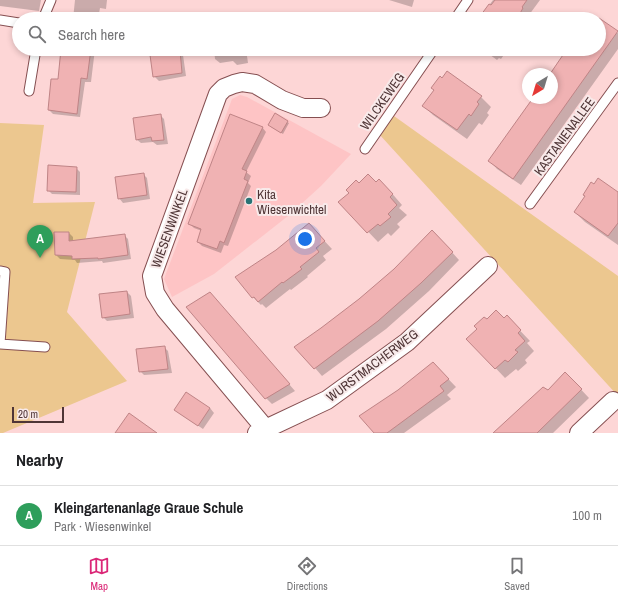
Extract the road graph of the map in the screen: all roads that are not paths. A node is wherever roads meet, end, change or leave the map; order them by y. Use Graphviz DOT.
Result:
graph roads {
  1 [pos="51,0"];
  2 [pos="468,0"];
  3 [pos="46,12"];
  4 [pos="460,12"];
  5 [pos="0,20"];
  6 [pos="12,22"];
  7 [pos="35,56"];
  8 [pos="429,56"];
  9 [pos="618,83"];
  10 [pos="29,91"];
  11 [pos="320,108"];
  12 [pos="365,149"];
  13 [pos="530,204"];
  14 [pos="488,266"];
  15 [pos="0,271"];
  16 [pos="0,344"];
  17 [pos="45,347"];
  18 [pos="613,401"];
  19 [pos="264,432"];
  20 [pos="579,433"];
  1 -- 3 [label="lane"];
  2 -- 4 [label="lane"];
  5 -- 6 [label="lane"];
  7 -- 10 [label="lane"];
  8 -- 12 [label="lane, WILCKEWEG"];
  9 -- 13 [label="lane, KASTANIENALLEE"];
  11 -- 19 [label="street, WIESENWINKEL"];
  14 -- 19 [label="street, WURSTMACHERWEG"];
  15 -- 16 [label="lane"];
  16 -- 17 [label="lane"];
  18 -- 20 [label="street"];
}
